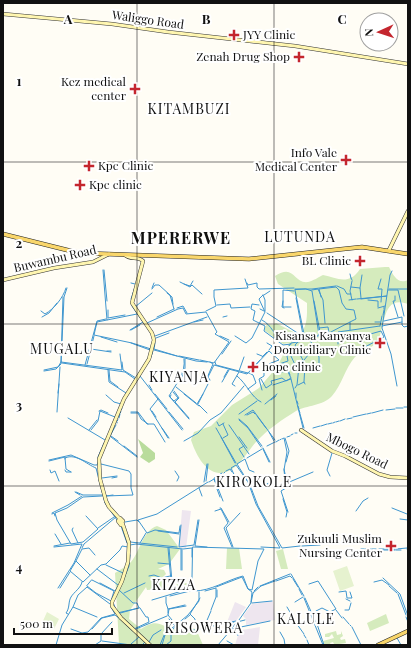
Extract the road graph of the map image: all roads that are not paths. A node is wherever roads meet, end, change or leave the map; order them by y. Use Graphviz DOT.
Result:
graph roads {
  1 [pos="3,14"];
  2 [pos="408,64"];
  3 [pos="408,211"];
  4 [pos="3,234"];
  5 [pos="390,250"];
  6 [pos="110,254"];
  7 [pos="125,254"];
  8 [pos="408,254"];
  9 [pos="3,280"];
  10 [pos="301,430"];
  11 [pos="408,478"];
  12 [pos="408,631"];
  13 [pos="150,645"];
  14 [pos="378,645"];
  1 -- 2 [label="street, Waliggo Road"];
  3 -- 5 [label="street"];
  4 -- 6 [label="main road"];
  5 -- 7 [label="main road"];
  5 -- 8 [label="main road"];
  6 -- 7 [label="main road"];
  6 -- 9 [label="street, Buwambu Road"];
  7 -- 13 [label="street"];
  10 -- 11 [label="street, Mbogo Road"];
  12 -- 14 [label="main road"];
}
